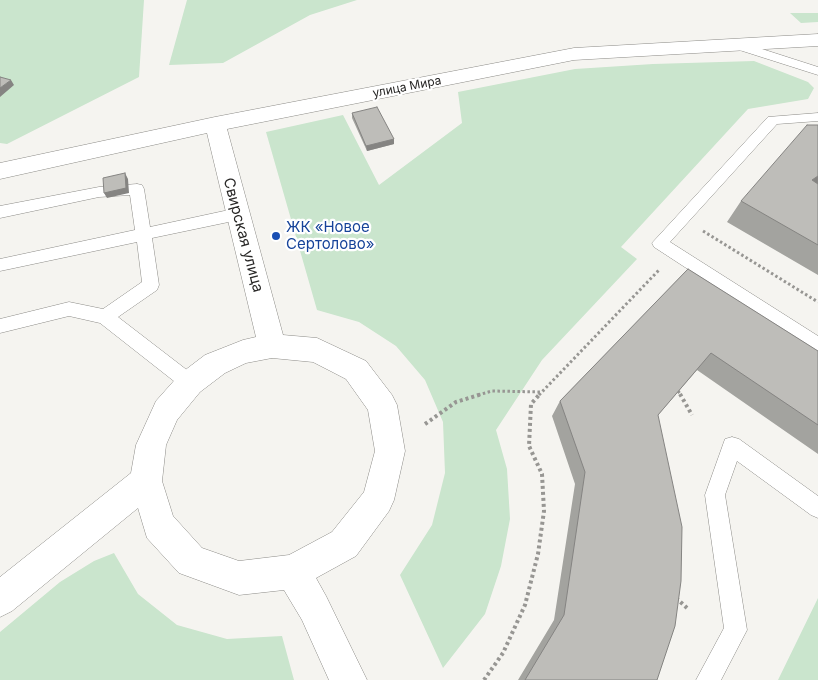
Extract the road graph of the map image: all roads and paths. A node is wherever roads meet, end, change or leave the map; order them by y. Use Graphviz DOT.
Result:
graph roads {
  1 [pos="818,40"];
  2 [pos="734,44"];
  3 [pos="818,71"];
  4 [pos="818,117"];
  5 [pos="215,124"];
  6 [pos="0,171"];
  7 [pos="0,212"];
  8 [pos="238,214"];
  9 [pos="144,234"];
  10 [pos="676,254"];
  11 [pos="0,265"];
  12 [pos="818,302"];
  13 [pos="105,317"];
  14 [pos="0,326"];
  15 [pos="818,345"];
  16 [pos="272,346"];
  17 [pos="190,382"];
  18 [pos="678,391"];
  19 [pos="542,392"];
  20 [pos="692,415"];
  21 [pos="425,424"];
  22 [pos="146,481"];
  23 [pos="818,508"];
  24 [pos="293,572"];
  25 [pos="670,592"];
  26 [pos="1,595"];
  27 [pos="687,608"];
  28 [pos="348,680"];
  29 [pos="484,680"];
  30 [pos="708,680"];
  1 -- 2 [label="street, улица Мира"];
  2 -- 3 [label="lane"];
  2 -- 5 [label="street, улица Мира"];
  4 -- 10 [label="lane"];
  5 -- 6 [label="street, улица Мира"];
  5 -- 8 [label="street, Свирская улица"];
  7 -- 9 [label="lane"];
  8 -- 9 [label="lane"];
  8 -- 16 [label="street, Свирская улица"];
  9 -- 11 [label="lane"];
  9 -- 13 [label="lane"];
  10 -- 12 [label="path"];
  10 -- 15 [label="lane"];
  10 -- 19 [label="path"];
  13 -- 14 [label="lane"];
  13 -- 17 [label="lane"];
  16 -- 17 [label="street"];
  16 -- 24 [label="street"];
  17 -- 22 [label="street"];
  18 -- 20 [label="path"];
  19 -- 21 [label="path"];
  19 -- 29 [label="path"];
  22 -- 24 [label="street"];
  22 -- 26 [label="street"];
  23 -- 30 [label="lane"];
  24 -- 28 [label="street"];
  25 -- 27 [label="path"];
}
